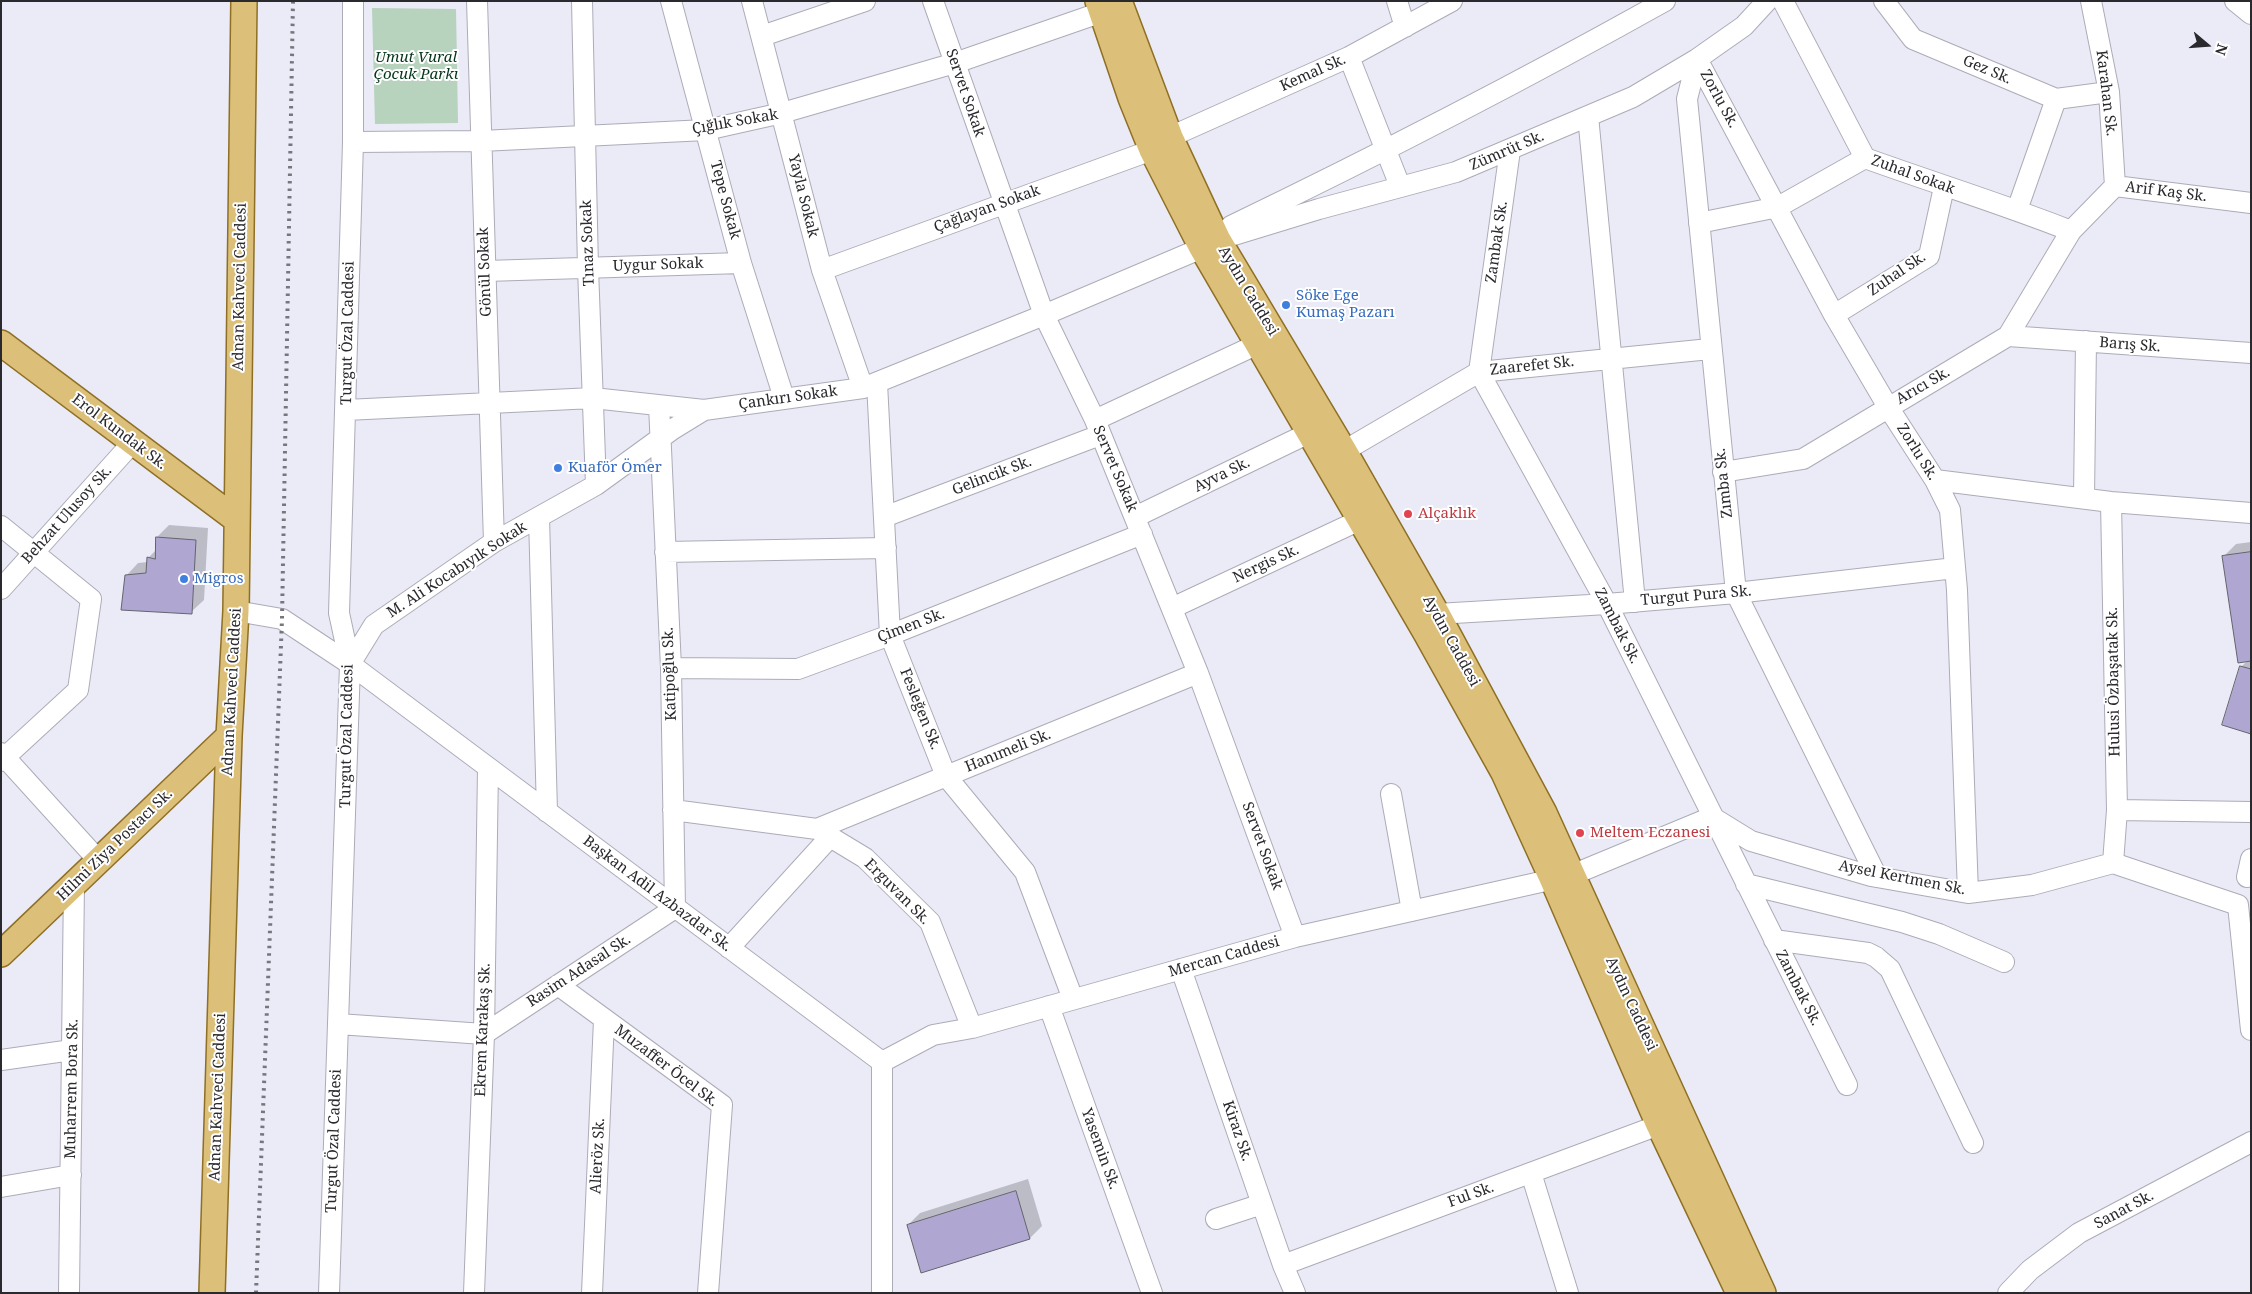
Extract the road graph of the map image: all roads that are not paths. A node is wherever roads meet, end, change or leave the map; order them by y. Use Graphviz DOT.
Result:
graph roads {
  1 [pos="244,1"];
  2 [pos="353,1"];
  3 [pos="477,1"];
  4 [pos="582,1"];
  5 [pos="670,1"];
  6 [pos="752,1"];
  7 [pos="865,1"];
  8 [pos="933,1"];
  9 [pos="1397,1"];
  10 [pos="1452,1"];
  11 [pos="1665,1"];
  12 [pos="1767,1"];
  13 [pos="1783,1"];
  14 [pos="1884,1"];
  15 [pos="2092,1"];
  16 [pos="2235,1"];
  17 [pos="1106,5"];
  18 [pos="2251,14"];
  19 [pos="1405,26"];
  20 [pos="762,36"];
  21 [pos="1349,57"];
  22 [pos="1698,59"];
  23 [pos="955,63"];
  24 [pos="2109,92"];
  25 [pos="2056,99"];
  26 [pos="782,113"];
  27 [pos="1588,116"];
  28 [pos="706,130"];
  29 [pos="585,136"];
  30 [pos="481,141"];
  31 [pos="353,142"];
  32 [pos="1161,143"];
  33 [pos="1510,150"];
  34 [pos="1385,151"];
  35 [pos="1865,158"];
  36 [pos="1400,186"];
  37 [pos="2115,186"];
  38 [pos="1944,187"];
  39 [pos="1003,203"];
  40 [pos="2251,203"];
  41 [pos="1778,207"];
  42 [pos="2017,210"];
  43 [pos="1699,223"];
  44 [pos="2071,231"];
  45 [pos="1210,244"];
  46 [pos="741,263"];
  47 [pos="588,268"];
  48 [pos="822,270"];
  49 [pos="486,271"];
  50 [pos="1834,315"];
  51 [pos="1044,316"];
  52 [pos="2008,336"];
  53 [pos="2086,341"];
  54 [pos="1,343"];
  55 [pos="1258,344"];
  56 [pos="1710,349"];
  57 [pos="2251,353"];
  58 [pos="1612,359"];
  59 [pos="1479,372"];
  60 [pos="870,385"];
  61 [pos="593,398"];
  62 [pos="784,398"];
  63 [pos="490,403"];
  64 [pos="659,405"];
  65 [pos="1888,406"];
  66 [pos="346,410"];
  67 [pos="704,410"];
  68 [pos="1097,428"];
  69 [pos="1310,433"];
  70 [pos="659,440"];
  71 [pos="133,442"];
  72 [pos="1344,451"];
  73 [pos="1723,472"];
  74 [pos="1935,480"];
  75 [pos="596,485"];
  76 [pos="2084,498"];
  77 [pos="2111,502"];
  78 [pos="2251,512"];
  79 [pos="539,517"];
  80 [pos="884,517"];
  81 [pos="237,520"];
  82 [pos="1360,520"];
  83 [pos="1,526"];
  84 [pos="1138,526"];
  85 [pos="494,542"];
  86 [pos="886,548"];
  87 [pos="35,551"];
  88 [pos="665,552"];
  89 [pos="1955,568"];
  90 [pos="1,589"];
  91 [pos="1736,593"];
  92 [pos="1635,602"];
  93 [pos="1607,604"];
  94 [pos="1172,608"];
  95 [pos="236,611"];
  96 [pos="1437,614"];
  97 [pos="890,635"];
  98 [pos="350,664"];
  99 [pos="671,668"];
  100 [pos="1198,673"];
  101 [pos="229,736"];
  102 [pos="3,757"];
  103 [pos="488,768"];
  104 [pos="946,776"];
  105 [pos="1391,794"];
  106 [pos="673,810"];
  107 [pos="2117,810"];
  108 [pos="547,812"];
  109 [pos="2251,812"];
  110 [pos="1712,817"];
  111 [pos="823,833"];
  112 [pos="99,861"];
  113 [pos="2113,863"];
  114 [pos="1562,877"];
  115 [pos="1877,877"];
  116 [pos="74,884"];
  117 [pos="1746,884"];
  118 [pos="1968,893"];
  119 [pos="675,908"];
  120 [pos="1412,911"];
  121 [pos="1295,938"];
  122 [pos="1774,940"];
  123 [pos="729,948"];
  124 [pos="1,954"];
  125 [pos="2004,962"];
  126 [pos="1181,969"];
  127 [pos="558,985"];
  128 [pos="1073,999"];
  129 [pos="1049,1006"];
  130 [pos="604,1020"];
  131 [pos="338,1024"];
  132 [pos="972,1028"];
  133 [pos="2251,1030"];
  134 [pos="484,1034"];
  135 [pos="72,1050"];
  136 [pos="1,1060"];
  137 [pos="882,1062"];
  138 [pos="1847,1085"];
  139 [pos="1659,1125"];
  140 [pos="2251,1142"];
  141 [pos="1974,1143"];
  142 [pos="1531,1173"];
  143 [pos="71,1175"];
  144 [pos="1,1186"];
  145 [pos="1262,1204"];
  146 [pos="1216,1219"];
  147 [pos="1284,1266"];
  148 [pos="1732,1288"];
  149 [pos="69,1293"];
  150 [pos="212,1293"];
  151 [pos="329,1293"];
  152 [pos="474,1293"];
  153 [pos="592,1293"];
  154 [pos="708,1293"];
  155 [pos="882,1293"];
  156 [pos="1152,1293"];
  157 [pos="1295,1293"];
  158 [pos="1568,1293"];
  159 [pos="1763,1293"];
  160 [pos="2008,1293"];
  1 -- 81 [label="main road, Adnan Kahveci Caddesi"];
  2 -- 31 [label="street, Turgut Özal Caddesi"];
  3 -- 30 [label="street, Gönül Sokak"];
  4 -- 29 [label="street, Tınaz Sokak"];
  5 -- 28 [label="street, Tepe Sokak"];
  6 -- 20 [label="street, Yayla Sokak"];
  7 -- 20 [label="street"];
  8 -- 23 [label="street, Servet Sokak"];
  9 -- 19 [label="street"];
  10 -- 19 [label="street, Kemal Sk."];
  11 -- 34 [label="street"];
  12 -- 22 [label="street, Zümrüt Sk."];
  13 -- 35 [label="street, Zuhal Sokak"];
  14 -- 25 [label="street, Gez Sk."];
  15 -- 24 [label="street, Karahan Sk."];
  16 -- 18 [label="street"];
  17 -- 23 [label="street, Çığlık Sokak"];
  17 -- 32 [label="main road, Aydın Caddesi"];
  19 -- 21 [label="street, Kemal Sk."];
  20 -- 26 [label="street, Yayla Sokak"];
  21 -- 32 [label="street, Kemal Sk."];
  21 -- 34 [label="street"];
  22 -- 27 [label="street, Zümrüt Sk."];
  22 -- 41 [label="street, Zorlu Sk."];
  22 -- 43 [label="street, Zımba Sk."];
  23 -- 26 [label="street, Çığlık Sokak"];
  23 -- 39 [label="street, Servet Sokak"];
  24 -- 25 [label="street"];
  24 -- 37 [label="street, Karahan Sk."];
  25 -- 42 [label="street"];
  26 -- 28 [label="street, Çığlık Sokak"];
  26 -- 48 [label="street, Yayla Sokak"];
  27 -- 33 [label="street, Zümrüt Sk."];
  27 -- 58 [label="street"];
  28 -- 29 [label="street, Çığlık Sokak"];
  28 -- 46 [label="street, Tepe Sokak"];
  29 -- 30 [label="street, Çığlık Sokak"];
  29 -- 47 [label="street, Tınaz Sokak"];
  30 -- 31 [label="street, Çığlık Sokak"];
  30 -- 49 [label="street, Gönül Sokak"];
  31 -- 66 [label="street, Turgut Özal Caddesi"];
  32 -- 39 [label="street, Çağlayan Sokak"];
  32 -- 45 [label="main road, Aydın Caddesi"];
  33 -- 36 [label="street, Zümrüt Sk."];
  33 -- 59 [label="street, Zambak Sk."];
  34 -- 36 [label="street"];
  34 -- 45 [label="street"];
  35 -- 38 [label="street, Zuhal Sokak"];
  35 -- 41 [label="street"];
  36 -- 45 [label="street, Zümrüt Sk."];
  37 -- 40 [label="street, Arif Kaş Sk."];
  37 -- 44 [label="street, Arif Kaş Sk."];
  38 -- 42 [label="street, Zuhal Sokak"];
  38 -- 50 [label="street, Zuhal Sk."];
  39 -- 48 [label="street, Çağlayan Sokak"];
  39 -- 51 [label="street, Servet Sokak"];
  41 -- 43 [label="street"];
  41 -- 50 [label="street, Zorlu Sk."];
  42 -- 44 [label="street, Zuhal Sokak"];
  43 -- 56 [label="street, Zımba Sk."];
  44 -- 52 [label="street, Arıcı Sk."];
  45 -- 51 [label="street, Çankırı Sokak"];
  45 -- 55 [label="main road, Aydın Caddesi"];
  45 -- 72 [label="main road, Aydın Caddesi"];
  46 -- 47 [label="street, Uygur Sokak"];
  46 -- 62 [label="street, Tepe Sokak"];
  47 -- 49 [label="street, Uygur Sokak"];
  47 -- 61 [label="street, Tınaz Sokak"];
  48 -- 60 [label="street, Yayla Sokak"];
  49 -- 63 [label="street, Gönül Sokak"];
  50 -- 65 [label="street, Zorlu Sk."];
  51 -- 60 [label="street, Çankırı Sokak"];
  51 -- 68 [label="street, Servet Sokak"];
  52 -- 53 [label="street, Barış Sk."];
  52 -- 65 [label="street, Arıcı Sk."];
  53 -- 57 [label="street, Barış Sk."];
  53 -- 76 [label="street"];
  54 -- 71 [label="main road, Erol Kundak Sk."];
  55 -- 68 [label="street, Gelincik Sk."];
  55 -- 69 [label="main road, Aydın Caddesi"];
  56 -- 58 [label="street, Zaarefet Sk."];
  56 -- 73 [label="street, Zımba Sk."];
  58 -- 59 [label="street, Zaarefet Sk."];
  58 -- 92 [label="street"];
  59 -- 72 [label="street, Zaarefet Sk."];
  59 -- 93 [label="street, Zambak Sk."];
  60 -- 62 [label="street, Çankırı Sokak"];
  60 -- 80 [label="street, Fesleğen Sk."];
  61 -- 63 [label="street, Çankırı Sokak"];
  61 -- 64 [label="street, Çankırı Sokak"];
  61 -- 75 [label="street, Tınaz Sokak"];
  62 -- 67 [label="street, Çankırı Sokak"];
  63 -- 66 [label="street, Çankırı Sokak"];
  63 -- 85 [label="street, Gönül Sokak"];
  64 -- 67 [label="street, Çankırı Sokak"];
  64 -- 70 [label="street, Katipoğlu Sk."];
  65 -- 73 [label="street, Arıcı Sk."];
  65 -- 74 [label="street, Zorlu Sk."];
  66 -- 98 [label="street, Turgut Özal Caddesi"];
  67 -- 70 [label="street, M. Ali Kocabıyık Sokak"];
  68 -- 80 [label="street, Gelincik Sk."];
  68 -- 84 [label="street, Servet Sokak"];
  69 -- 82 [label="main road, Aydın Caddesi"];
  69 -- 84 [label="street, Ayva Sk."];
  70 -- 75 [label="street, M. Ali Kocabıyık Sokak"];
  70 -- 88 [label="street, Katipoğlu Sk."];
  71 -- 81 [label="main road, Erol Kundak Sk."];
  71 -- 87 [label="street, Behzat Ulusoy Sk."];
  72 -- 96 [label="main road, Aydın Caddesi"];
  73 -- 91 [label="street, Zımba Sk."];
  74 -- 76 [label="street"];
  74 -- 89 [label="street, Zorlu Sk."];
  75 -- 79 [label="street, M. Ali Kocabıyık Sokak"];
  76 -- 77 [label="street"];
  77 -- 78 [label="street"];
  77 -- 107 [label="street, Hulusi Özbaşatak Sk."];
  79 -- 85 [label="street, M. Ali Kocabıyık Sokak"];
  79 -- 108 [label="street"];
  80 -- 86 [label="street, Fesleğen Sk."];
  81 -- 95 [label="main road, Adnan Kahveci Caddesi"];
  82 -- 94 [label="street, Nergis Sk."];
  82 -- 114 [label="main road, Aydın Caddesi"];
  83 -- 87 [label="street"];
  84 -- 94 [label="street, Servet Sokak"];
  84 -- 97 [label="street, Çimen Sk."];
  85 -- 98 [label="street, M. Ali Kocabıyık Sokak"];
  86 -- 88 [label="street"];
  86 -- 97 [label="street, Fesleğen Sk."];
  87 -- 90 [label="street, Behzat Ulusoy Sk."];
  87 -- 102 [label="street"];
  88 -- 99 [label="street, Katipoğlu Sk."];
  89 -- 91 [label="street, Turgut Pura Sk."];
  89 -- 118 [label="street, Zorlu Sk."];
  91 -- 92 [label="street, Turgut Pura Sk."];
  91 -- 115 [label="street, Zımba Sk."];
  92 -- 93 [label="street, Turgut Pura Sk."];
  93 -- 96 [label="street, Turgut Pura Sk."];
  93 -- 110 [label="street, Zambak Sk."];
  94 -- 100 [label="street, Servet Sokak"];
  95 -- 98 [label="street, Başkan Adil Azbazdar Sk."];
  95 -- 101 [label="main road, Adnan Kahveci Caddesi"];
  96 -- 114 [label="main road, Aydın Caddesi"];
  97 -- 99 [label="street, Çimen Sk."];
  97 -- 104 [label="street, Fesleğen Sk."];
  98 -- 103 [label="street, Başkan Adil Azbazdar Sk."];
  98 -- 131 [label="street, Turgut Özal Caddesi"];
  99 -- 106 [label="street, Katipoğlu Sk."];
  100 -- 104 [label="street, Hanımeli Sk."];
  100 -- 121 [label="street, Servet Sokak"];
  101 -- 112 [label="main road, Hilmi Ziya Postacı Sk."];
  101 -- 150 [label="main road, Adnan Kahveci Caddesi"];
  102 -- 112 [label="street"];
  103 -- 108 [label="street, Başkan Adil Azbazdar Sk."];
  103 -- 134 [label="street, Ekrem Karakaş Sk."];
  104 -- 111 [label="street, Hanımeli Sk."];
  104 -- 128 [label="street, Fesleğen Sk."];
  105 -- 120 [label="street"];
  106 -- 111 [label="street, Erguvan Sk."];
  106 -- 119 [label="street, Katipoğlu Sk."];
  107 -- 109 [label="street"];
  107 -- 113 [label="street, Hulusi Özbaşatak Sk."];
  108 -- 119 [label="street, Başkan Adil Azbazdar Sk."];
  110 -- 114 [label="street"];
  110 -- 115 [label="street, Aysel Kertmen Sk."];
  110 -- 117 [label="street, Zambak Sk."];
  111 -- 123 [label="street"];
  111 -- 132 [label="street, Erguvan Sk."];
  112 -- 116 [label="main road, Hilmi Ziya Postacı Sk."];
  113 -- 118 [label="street, Aysel Kertmen Sk."];
  113 -- 133 [label="street"];
  114 -- 120 [label="street, Mercan Caddesi"];
  114 -- 139 [label="main road, Aydın Caddesi"];
  114 -- 159 [label="main road, Aydın Caddesi"];
  115 -- 118 [label="street, Aysel Kertmen Sk."];
  116 -- 124 [label="main road, Hilmi Ziya Postacı Sk."];
  116 -- 135 [label="street, Muharrem Bora Sk."];
  117 -- 122 [label="street, Zambak Sk."];
  117 -- 125 [label="street"];
  119 -- 123 [label="street, Başkan Adil Azbazdar Sk."];
  119 -- 127 [label="street, Rasim Adasal Sk."];
  120 -- 121 [label="street, Mercan Caddesi"];
  121 -- 126 [label="street, Mercan Caddesi"];
  122 -- 138 [label="street, Zambak Sk."];
  122 -- 141 [label="street"];
  123 -- 137 [label="street, Başkan Adil Azbazdar Sk."];
  126 -- 128 [label="street, Mercan Caddesi"];
  126 -- 145 [label="street, Kiraz Sk."];
  127 -- 130 [label="street, Muzaffer Öcel Sk."];
  127 -- 134 [label="street, Rasim Adasal Sk."];
  128 -- 129 [label="street, Mercan Caddesi"];
  129 -- 132 [label="street, Mercan Caddesi"];
  129 -- 156 [label="street, Yasemin Sk."];
  130 -- 153 [label="street, Alieröz Sk."];
  130 -- 154 [label="street, Muzaffer Öcel Sk."];
  131 -- 134 [label="street"];
  131 -- 151 [label="street, Turgut Özal Caddesi"];
  132 -- 137 [label="street, Mercan Caddesi"];
  134 -- 152 [label="street, Ekrem Karakaş Sk."];
  135 -- 136 [label="street"];
  135 -- 143 [label="street, Muharrem Bora Sk."];
  137 -- 155 [label="street"];
  139 -- 142 [label="street, Ful Sk."];
  139 -- 148 [label="main road, Aydın Caddesi"];
  140 -- 160 [label="street, Sanat Sk."];
  142 -- 147 [label="street, Ful Sk."];
  142 -- 158 [label="street"];
  143 -- 144 [label="street"];
  143 -- 149 [label="street, Muharrem Bora Sk."];
  145 -- 146 [label="street"];
  145 -- 147 [label="street, Kiraz Sk."];
  147 -- 157 [label="street, Kiraz Sk."];
}
